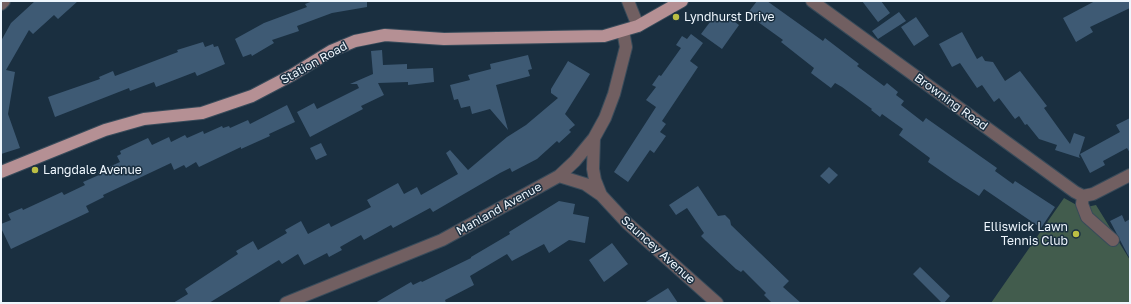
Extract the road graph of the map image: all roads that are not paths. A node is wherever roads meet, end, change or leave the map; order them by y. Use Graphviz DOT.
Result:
graph roads {
  1 [pos="4,1"];
  2 [pos="628,1"];
  3 [pos="682,1"];
  4 [pos="812,1"];
  5 [pos="1,4"];
  6 [pos="638,26"];
  7 [pos="623,31"];
  8 [pos="594,138"];
  9 [pos="1,172"];
  10 [pos="1130,175"];
  11 [pos="559,176"];
  12 [pos="601,195"];
  13 [pos="1088,195"];
  14 [pos="1113,240"];
  15 [pos="286,303"];
  16 [pos="717,303"];
  1 -- 5 [label="street"];
  2 -- 6 [label="street"];
  3 -- 6 [label="main road, Station Road"];
  4 -- 13 [label="street, Browning Road"];
  6 -- 7 [label="main road, Station Road"];
  7 -- 8 [label="street, Manland Avenue"];
  7 -- 9 [label="main road, Station Road"];
  8 -- 11 [label="street, Manland Avenue"];
  8 -- 12 [label="street, Sauncey Avenue"];
  10 -- 13 [label="street"];
  11 -- 12 [label="street, Sauncey Avenue"];
  11 -- 15 [label="street, Manland Avenue"];
  12 -- 16 [label="street, Sauncey Avenue"];
  13 -- 14 [label="street"];
}
